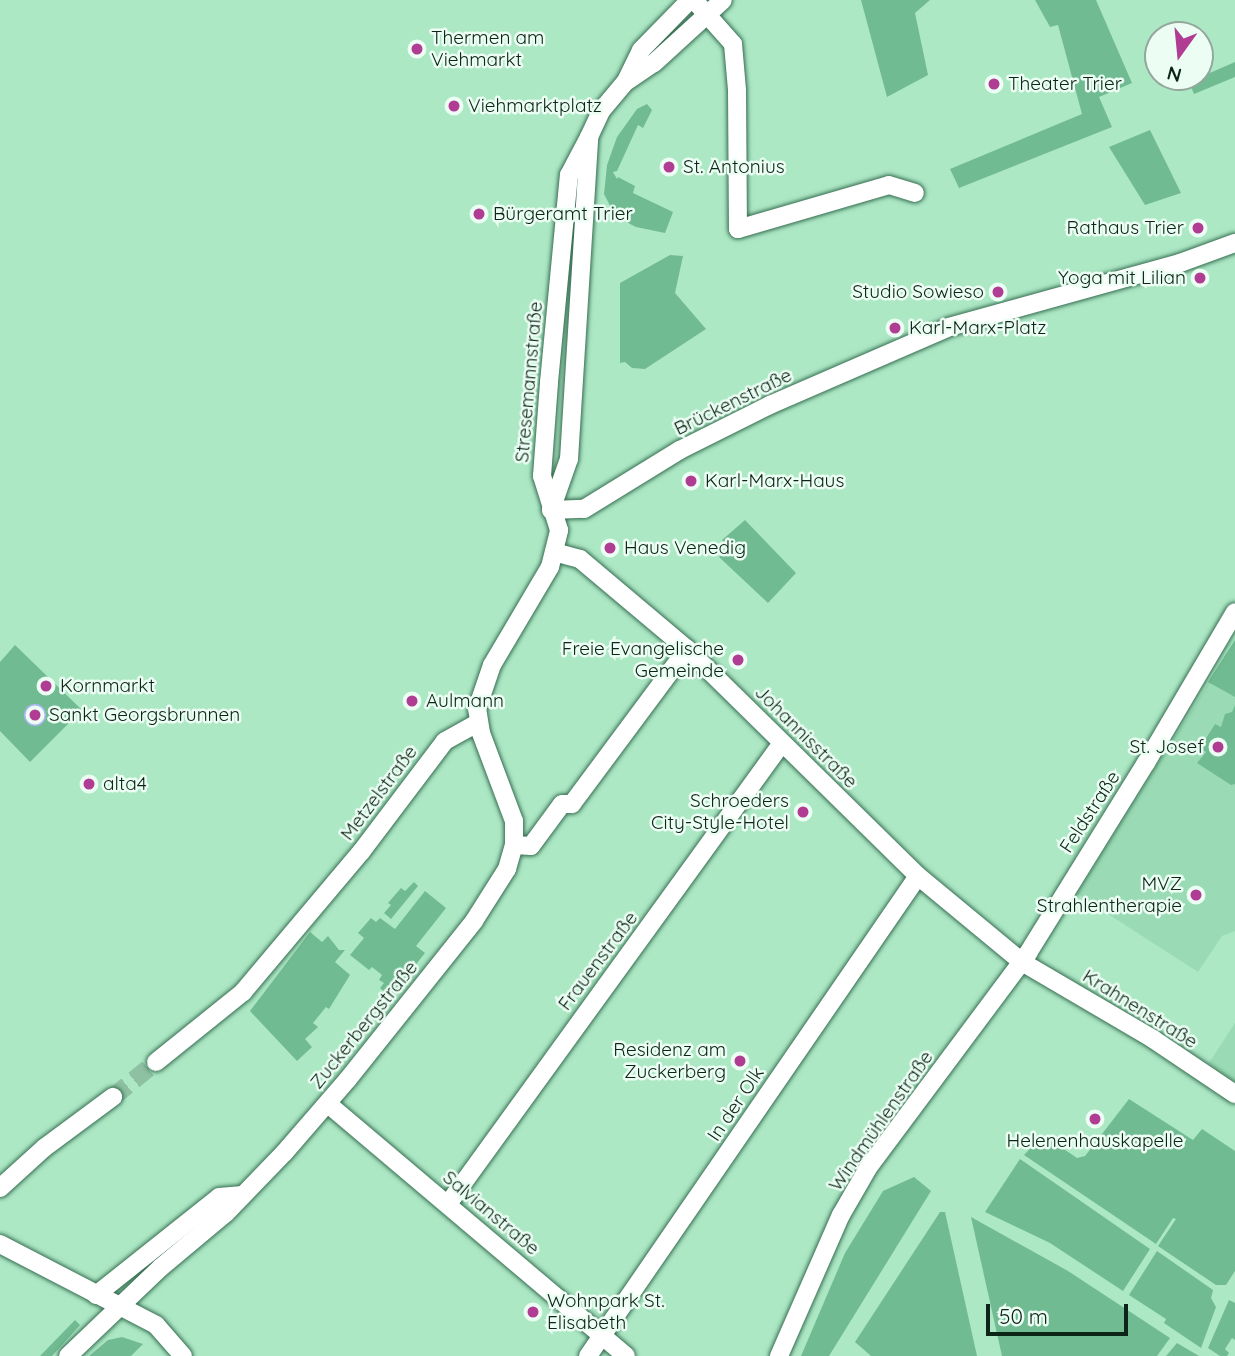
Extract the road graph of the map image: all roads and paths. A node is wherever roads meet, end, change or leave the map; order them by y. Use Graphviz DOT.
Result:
graph roads {
  1 [pos="692,0"];
  2 [pos="723,0"];
  3 [pos="707,15"];
  4 [pos="625,81"];
  5 [pos="589,137"];
  6 [pos="915,193"];
  7 [pos="1235,243"];
  8 [pos="551,510"];
  9 [pos="554,552"];
  10 [pos="1235,612"];
  11 [pos="687,649"];
  12 [pos="478,723"];
  13 [pos="782,743"];
  14 [pos="514,845"];
  15 [pos="918,876"];
  16 [pos="1022,962"];
  17 [pos="156,1062"];
  18 [pos="1235,1094"];
  19 [pos="113,1097"];
  20 [pos="328,1104"];
  21 [pos="0,1188"];
  22 [pos="240,1195"];
  23 [pos="448,1204"];
  24 [pos="0,1244"];
  25 [pos="96,1295"];
  26 [pos="121,1307"];
  27 [pos="602,1336"];
  28 [pos="68,1356"];
  29 [pos="183,1356"];
  30 [pos="588,1356"];
  31 [pos="626,1356"];
  32 [pos="779,1356"];
  1 -- 3 [label="street"];
  1 -- 4 [label="street, Stresemannstraße"];
  2 -- 3 [label="street, Stresemannstraße"];
  3 -- 4 [label="street, Stresemannstraße"];
  3 -- 6 [label="street"];
  4 -- 5 [label="street, Stresemannstraße"];
  5 -- 8 [label="street, Stresemannstraße"];
  5 -- 8 [label="street, Stresemannstraße"];
  7 -- 8 [label="street, Brückenstraße"];
  8 -- 9 [label="street"];
  9 -- 11 [label="street, Johannisstraße"];
  9 -- 12 [label="street"];
  10 -- 16 [label="street, Feldstraße"];
  11 -- 13 [label="street, Johannisstraße"];
  11 -- 14 [label="street"];
  12 -- 14 [label="street"];
  12 -- 17 [label="street, Metzelstraße"];
  13 -- 15 [label="street, Johannisstraße"];
  13 -- 23 [label="street, Frauenstraße"];
  14 -- 20 [label="street, Zuckerbergstraße"];
  15 -- 16 [label="street, Johannisstraße"];
  15 -- 27 [label="street, In der Olk"];
  16 -- 18 [label="street, Krahnenstraße"];
  16 -- 32 [label="street, Windmühlenstraße"];
  19 -- 21 [label="street"];
  20 -- 22 [label="street, Zuckerbergstraße"];
  20 -- 23 [label="street, Salvianstraße"];
  22 -- 25 [label="street, Zuckerbergstraße"];
  22 -- 26 [label="street, Zuckerbergstraße"];
  23 -- 27 [label="street, Salvianstraße"];
  24 -- 25 [label="street"];
  25 -- 26 [label="street"];
  26 -- 28 [label="street, Zuckerbergstraße"];
  26 -- 29 [label="street"];
  27 -- 30 [label="street, In der Olk"];
  27 -- 31 [label="street, Salvianstraße"];
}
